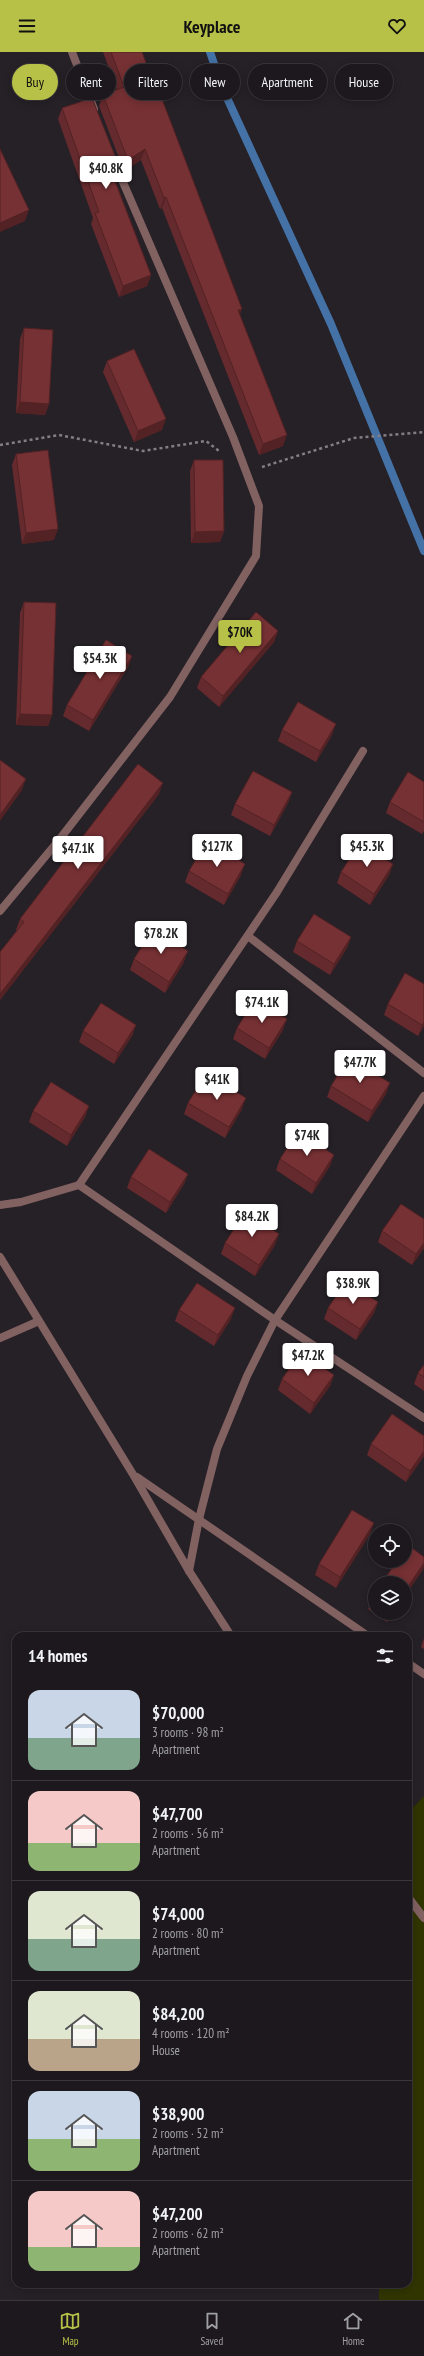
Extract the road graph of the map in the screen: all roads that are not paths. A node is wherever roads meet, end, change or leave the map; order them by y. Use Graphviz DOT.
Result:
graph roads {
  1 [pos="72,52"];
  2 [pos="98,119"];
  3 [pos="109,148"];
  4 [pos="363,751"];
  5 [pos="0,911"];
  6 [pos="248,936"];
  7 [pos="424,1073"];
  8 [pos="424,1096"];
  9 [pos="80,1185"];
  10 [pos="0,1206"];
  11 [pos="0,1258"];
  12 [pos="276,1320"];
  13 [pos="39,1321"];
  14 [pos="0,1338"];
  15 [pos="424,1418"];
  16 [pos="134,1476"];
  17 [pos="199,1520"];
  18 [pos="189,1571"];
  19 [pos="228,1632"];
  20 [pos="362,1632"];
  21 [pos="412,1666"];
  22 [pos="424,1674"];
  23 [pos="412,1902"];
  24 [pos="424,1918"];
  1 -- 2 [label="street"];
  3 -- 5 [label="street"];
  4 -- 6 [label="street"];
  6 -- 7 [label="street"];
  6 -- 9 [label="street"];
  8 -- 12 [label="street"];
  9 -- 10 [label="street"];
  9 -- 12 [label="street"];
  11 -- 13 [label="street"];
  12 -- 15 [label="street"];
  12 -- 17 [label="street"];
  13 -- 14 [label="street"];
  13 -- 16 [label="street"];
  16 -- 17 [label="street"];
  16 -- 18 [label="street"];
  17 -- 18 [label="street"];
  17 -- 20 [label="street"];
  18 -- 19 [label="street"];
  21 -- 22 [label="street"];
  23 -- 24 [label="street"];
}
